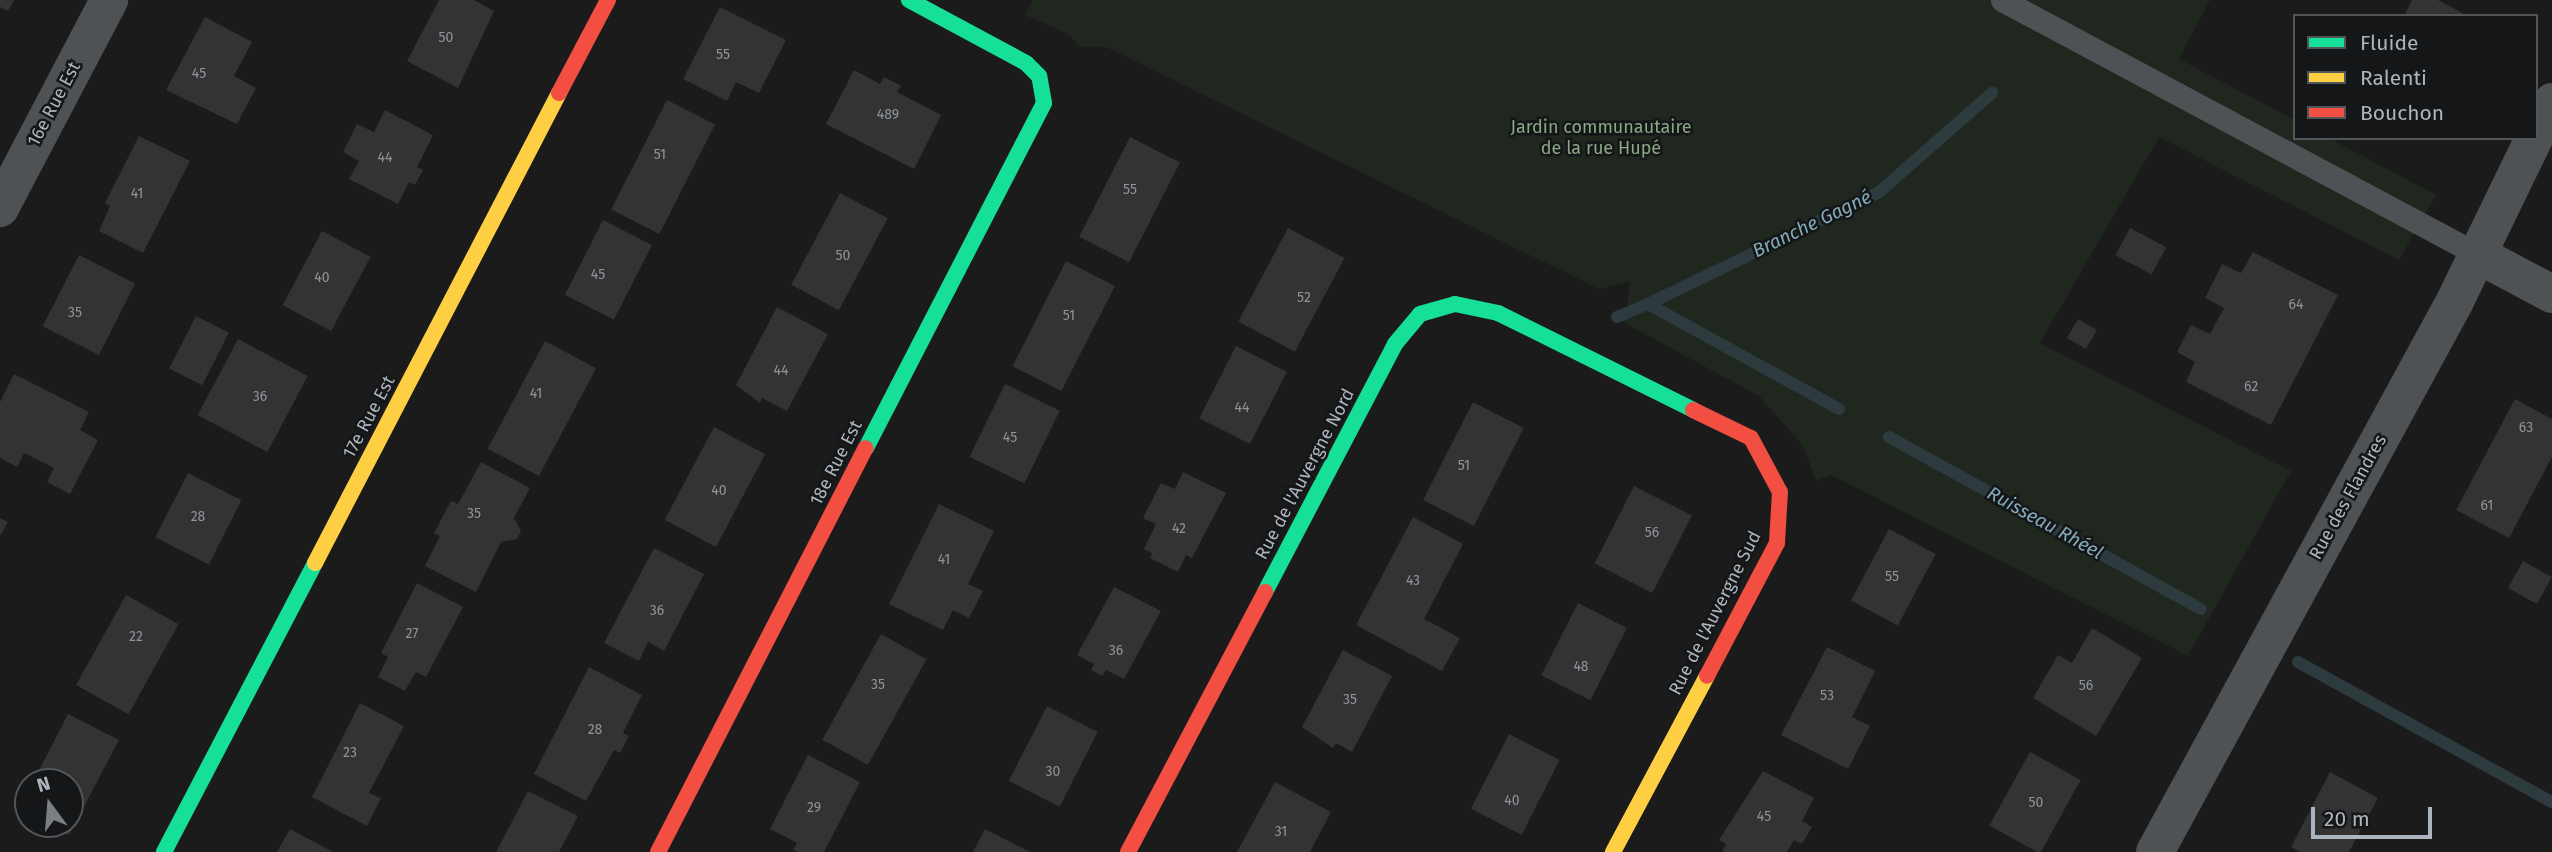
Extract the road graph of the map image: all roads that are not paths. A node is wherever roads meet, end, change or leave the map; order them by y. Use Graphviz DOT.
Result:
graph roads {
  1 [pos="109,0"];
  2 [pos="608,0"];
  3 [pos="909,0"];
  4 [pos="2002,0"];
  5 [pos="2552,102"];
  6 [pos="2538,130"];
  7 [pos="2533,140"];
  8 [pos="0,208"];
  9 [pos="2477,254"];
  10 [pos="2552,294"];
  11 [pos="1625,374"];
  12 [pos="164,852"];
  13 [pos="658,852"];
  14 [pos="1128,852"];
  15 [pos="1613,852"];
  16 [pos="2155,852"];
  1 -- 8 [label="street, 16e Rue Est"];
  2 -- 12 [label="street, 17e Rue Est"];
  3 -- 13 [label="street, 18e Rue Est"];
  4 -- 9 [label="lane"];
  5 -- 6 [label="street"];
  7 -- 9 [label="street, Rue des Flandres"];
  9 -- 10 [label="street"];
  9 -- 16 [label="street, Rue des Flandres"];
  11 -- 14 [label="street, Rue de l'Auvergne Nord"];
  11 -- 15 [label="street, Rue de l'Auvergne Sud"];
}
